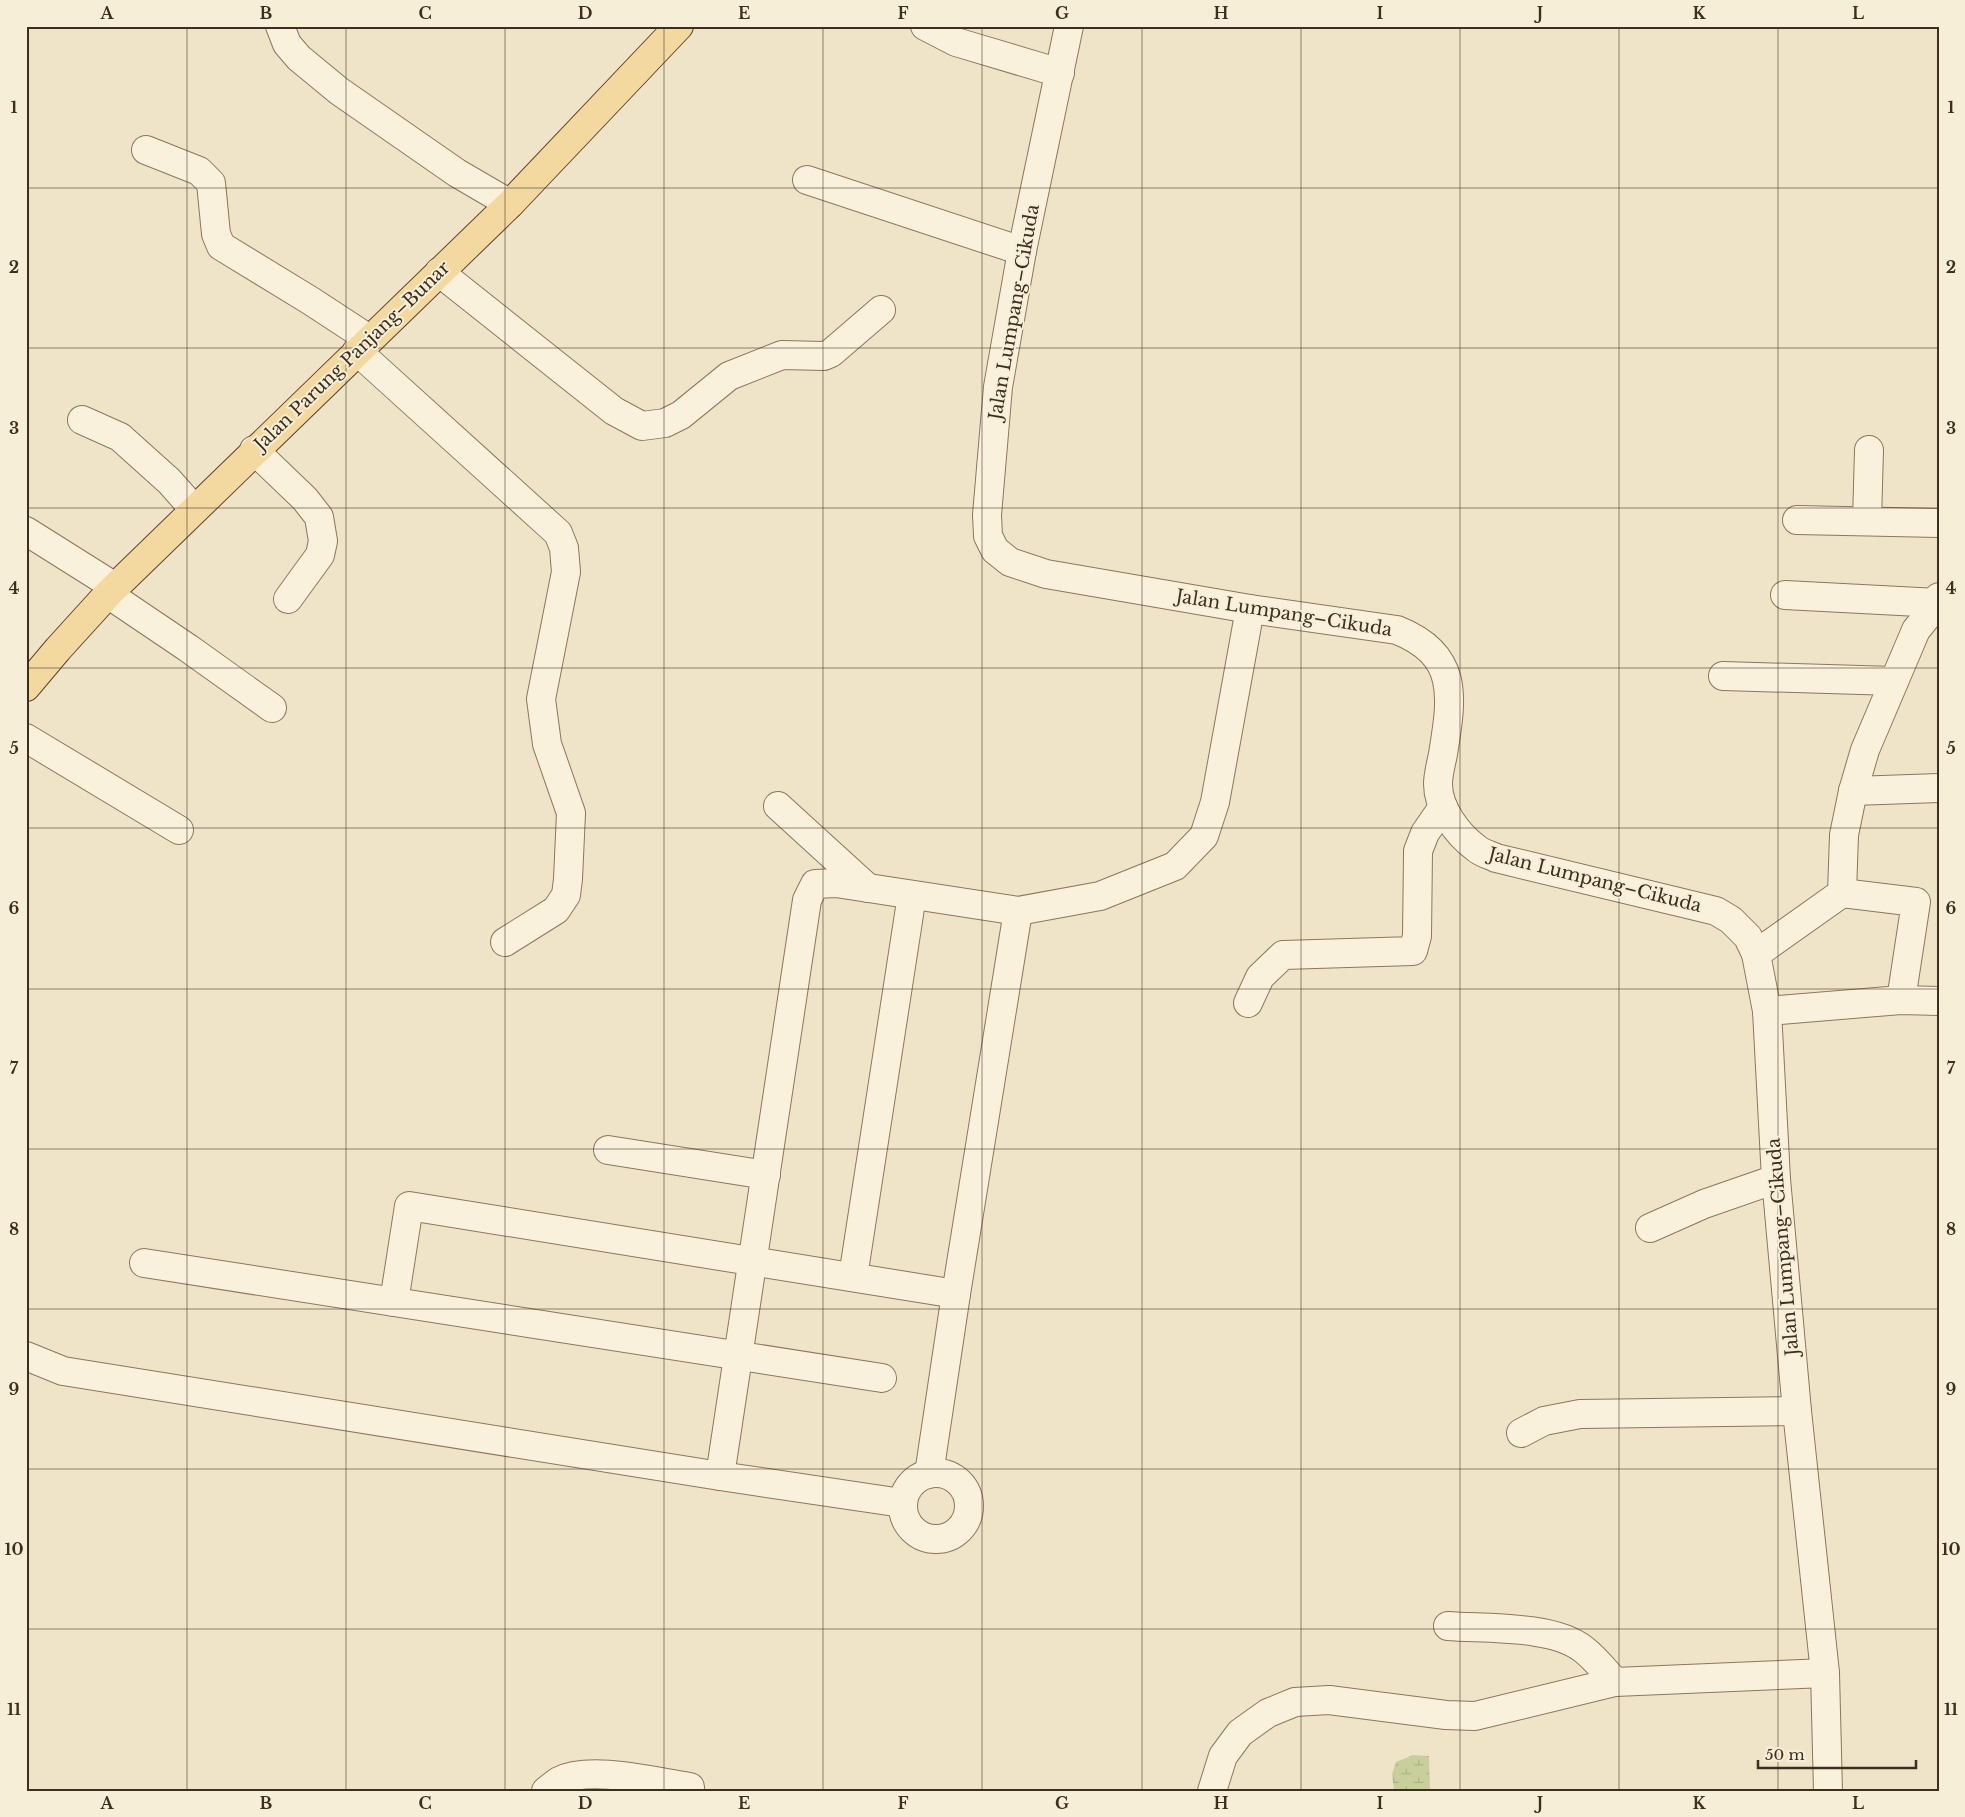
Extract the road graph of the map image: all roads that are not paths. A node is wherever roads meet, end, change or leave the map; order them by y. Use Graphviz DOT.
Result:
graph roads {
  1 [pos="280,26"];
  2 [pos="679,26"];
  3 [pos="925,26"];
  4 [pos="1069,26"];
  5 [pos="1060,73"];
  6 [pos="146,150"];
  7 [pos="807,180"];
  8 [pos="510,204"];
  9 [pos="1022,251"];
  10 [pos="439,272"];
  11 [pos="881,310"];
  12 [pos="363,345"];
  13 [pos="82,420"];
  14 [pos="254,450"];
  15 [pos="1869,450"];
  16 [pos="194,509"];
  17 [pos="1797,520"];
  18 [pos="1867,521"];
  19 [pos="1939,523"];
  20 [pos="26,531"];
  21 [pos="111,591"];
  22 [pos="1785,595"];
  23 [pos="288,598"];
  24 [pos="1938,600"];
  25 [pos="1250,609"];
  26 [pos="1928,634"];
  27 [pos="1723,676"];
  28 [pos="1894,681"];
  29 [pos="26,687"];
  30 [pos="272,708"];
  31 [pos="26,738"];
  32 [pos="1937,783"];
  33 [pos="1853,791"];
  34 [pos="778,806"];
  35 [pos="1443,807"];
  36 [pos="179,830"];
  37 [pos="868,888"];
  38 [pos="1842,893"];
  39 [pos="912,895"];
  40 [pos="1018,911"];
  41 [pos="505,942"];
  42 [pos="1756,954"];
  43 [pos="1901,1000"];
  44 [pos="1939,1001"];
  45 [pos="1248,1003"];
  46 [pos="1767,1010"];
  47 [pos="608,1150"];
  48 [pos="766,1175"];
  49 [pos="1776,1179"];
  50 [pos="1650,1228"];
  51 [pos="753,1261"];
  52 [pos="144,1263"];
  53 [pos="853,1277"];
  54 [pos="956,1294"];
  55 [pos="394,1302"];
  56 [pos="738,1355"];
  57 [pos="26,1356"];
  58 [pos="882,1378"];
  59 [pos="1796,1411"];
  60 [pos="1521,1433"];
  61 [pos="929,1474"];
  62 [pos="720,1476"];
  63 [pos="902,1503"];
  64 [pos="1448,1626"];
  65 [pos="1825,1673"];
  66 [pos="1615,1682"];
  67 [pos="690,1786"];
  68 [pos="546,1791"];
  69 [pos="1212,1791"];
  70 [pos="1828,1791"];
  1 -- 8 [label="street"];
  2 -- 8 [label="main road, Jalan Parung Panjang–Bunar"];
  3 -- 5 [label="street"];
  4 -- 5 [label="street, Jalan Lumpang–Cikuda"];
  5 -- 9 [label="street, Jalan Lumpang–Cikuda"];
  6 -- 12 [label="street"];
  7 -- 9 [label="street"];
  8 -- 10 [label="main road, Jalan Parung Panjang–Bunar"];
  9 -- 25 [label="street, Jalan Lumpang–Cikuda"];
  10 -- 11 [label="street"];
  10 -- 12 [label="main road, Jalan Parung Panjang–Bunar"];
  12 -- 14 [label="main road, Jalan Parung Panjang–Bunar"];
  12 -- 41 [label="street"];
  13 -- 16 [label="street"];
  14 -- 16 [label="main road, Jalan Parung Panjang–Bunar"];
  14 -- 23 [label="street"];
  15 -- 18 [label="street"];
  16 -- 21 [label="main road, Jalan Parung Panjang–Bunar"];
  17 -- 18 [label="street"];
  18 -- 19 [label="street"];
  20 -- 21 [label="street"];
  21 -- 29 [label="main road, Jalan Parung Panjang–Bunar"];
  21 -- 30 [label="street"];
  22 -- 24 [label="street"];
  24 -- 26 [label="street"];
  25 -- 35 [label="street, Jalan Lumpang–Cikuda"];
  25 -- 40 [label="street"];
  26 -- 28 [label="street"];
  27 -- 28 [label="street"];
  28 -- 33 [label="street"];
  31 -- 36 [label="street"];
  32 -- 33 [label="street"];
  33 -- 38 [label="street"];
  34 -- 37 [label="street"];
  35 -- 42 [label="street, Jalan Lumpang–Cikuda"];
  35 -- 45 [label="street"];
  37 -- 39 [label="street"];
  37 -- 48 [label="street"];
  38 -- 42 [label="street"];
  38 -- 43 [label="street"];
  39 -- 40 [label="street"];
  39 -- 53 [label="street"];
  40 -- 54 [label="street"];
  42 -- 46 [label="street, Jalan Lumpang–Cikuda"];
  43 -- 44 [label="street"];
  43 -- 46 [label="street"];
  46 -- 49 [label="street, Jalan Lumpang–Cikuda"];
  47 -- 48 [label="street"];
  48 -- 51 [label="street"];
  49 -- 50 [label="street"];
  49 -- 59 [label="street, Jalan Lumpang–Cikuda"];
  51 -- 53 [label="street"];
  51 -- 55 [label="street"];
  51 -- 56 [label="street"];
  52 -- 55 [label="street"];
  53 -- 54 [label="street"];
  54 -- 61 [label="street"];
  55 -- 56 [label="street"];
  56 -- 58 [label="street"];
  56 -- 62 [label="street"];
  57 -- 62 [label="street"];
  59 -- 60 [label="street"];
  59 -- 65 [label="street, Jalan Lumpang–Cikuda"];
  61 -- 63 [label="street"];
  61 -- 63 [label="street"];
  62 -- 63 [label="street"];
  64 -- 66 [label="street"];
  65 -- 66 [label="street"];
  65 -- 70 [label="street, Jalan Lumpang–Cikuda"];
  66 -- 69 [label="street"];
  67 -- 68 [label="street"];
}
